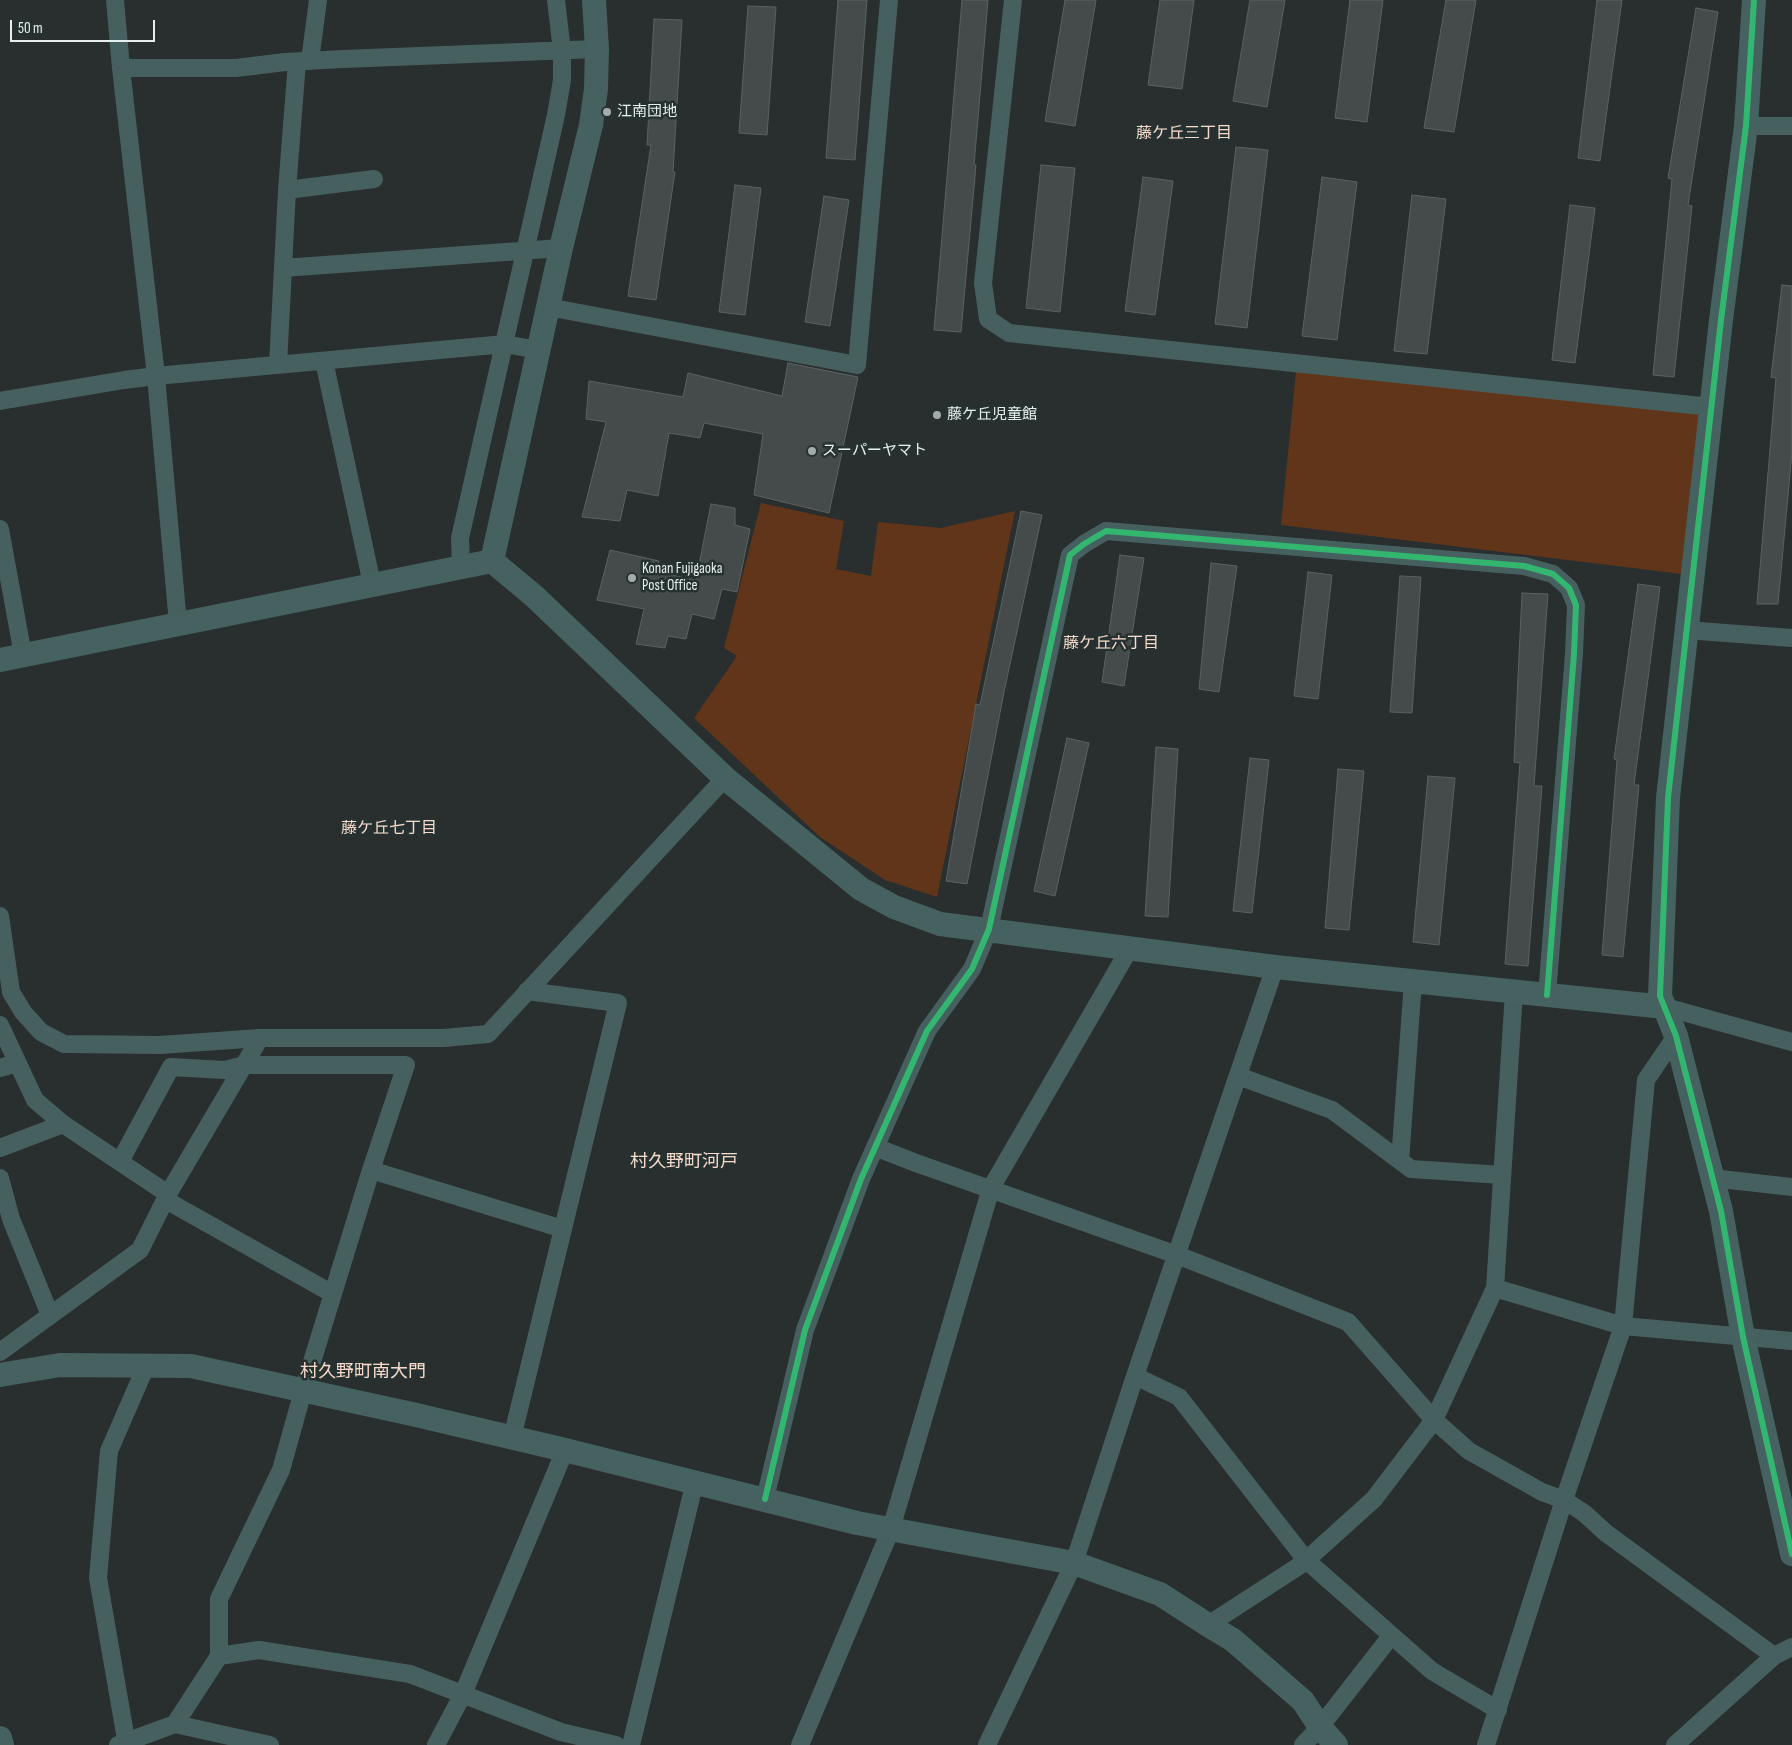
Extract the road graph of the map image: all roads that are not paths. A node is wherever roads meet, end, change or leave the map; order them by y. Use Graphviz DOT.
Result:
graph roads {
  1 [pos="115,0"];
  2 [pos="318,0"];
  3 [pos="556,0"];
  4 [pos="594,0"];
  5 [pos="888,0"];
  6 [pos="1013,0"];
  7 [pos="1754,0"];
  8 [pos="577,50"];
  9 [pos="303,61"];
  10 [pos="121,68"];
  11 [pos="1746,126"];
  12 [pos="1792,126"];
  13 [pos="374,179"];
  14 [pos="287,190"];
  15 [pos="540,249"];
  16 [pos="283,268"];
  17 [pos="548,307"];
  18 [pos="519,346"];
  19 [pos="324,361"];
  20 [pos="278,365"];
  21 [pos="156,376"];
  22 [pos="0,401"];
  23 [pos="1711,407"];
  24 [pos="0,529"];
  25 [pos="492,561"];
  26 [pos="461,567"];
  27 [pos="372,584"];
  28 [pos="178,624"];
  29 [pos="1686,630"];
  30 [pos="1792,638"];
  31 [pos="11,657"];
  32 [pos="725,778"];
  33 [pos="0,916"];
  34 [pos="989,929"];
  35 [pos="1130,948"];
  36 [pos="1275,967"];
  37 [pos="1413,981"];
  38 [pos="527,991"];
  39 [pos="1514,992"];
  40 [pos="1547,995"];
  41 [pos="1665,1007"];
  42 [pos="0,1026"];
  43 [pos="1676,1036"];
  44 [pos="260,1038"];
  45 [pos="1792,1042"];
  46 [pos="17,1063"];
  47 [pos="244,1065"];
  48 [pos="0,1068"];
  49 [pos="1238,1076"];
  50 [pos="63,1124"];
  51 [pos="875,1147"];
  52 [pos="0,1148"];
  53 [pos="123,1156"];
  54 [pos="1400,1161"];
  55 [pos="371,1170"];
  56 [pos="1502,1175"];
  57 [pos="0,1178"];
  58 [pos="1712,1178"];
  59 [pos="1792,1187"];
  60 [pos="991,1188"];
  61 [pos="170,1199"];
  62 [pos="563,1229"];
  63 [pos="1177,1255"];
  64 [pos="1494,1288"];
  65 [pos="333,1294"];
  66 [pos="50,1315"];
  67 [pos="1623,1326"];
  68 [pos="1743,1337"];
  69 [pos="1792,1341"];
  70 [pos="0,1352"];
  71 [pos="146,1366"];
  72 [pos="0,1375"];
  73 [pos="1135,1376"];
  74 [pos="303,1391"];
  75 [pos="1434,1420"];
  76 [pos="512,1438"];
  77 [pos="565,1450"];
  78 [pos="695,1481"];
  79 [pos="765,1499"];
  80 [pos="1564,1500"];
  81 [pos="891,1529"];
  82 [pos="1792,1554"];
  83 [pos="1306,1560"];
  84 [pos="1074,1563"];
  85 [pos="1208,1626"];
  86 [pos="1391,1636"];
  87 [pos="1792,1647"];
  88 [pos="219,1656"];
  89 [pos="1774,1656"];
  90 [pos="464,1694"];
  91 [pos="1498,1710"];
  92 [pos="175,1724"];
  93 [pos="1320,1727"];
  94 [pos="0,1738"];
  95 [pos="124,1744"];
  96 [pos="2,1745"];
  97 [pos="270,1745"];
  98 [pos="436,1745"];
  99 [pos="616,1745"];
  100 [pos="631,1745"];
  101 [pos="800,1745"];
  102 [pos="987,1745"];
  103 [pos="1303,1745"];
  104 [pos="1336,1745"];
  105 [pos="1486,1745"];
  106 [pos="1675,1745"];
  1 -- 10 [label="street"];
  2 -- 9 [label="street"];
  3 -- 8 [label="street"];
  4 -- 8 [label="street"];
  5 -- 17 [label="street"];
  6 -- 23 [label="street"];
  7 -- 11 [label="street"];
  8 -- 9 [label="street"];
  8 -- 15 [label="street"];
  8 -- 15 [label="street"];
  9 -- 10 [label="street"];
  9 -- 14 [label="street"];
  10 -- 21 [label="street"];
  11 -- 12 [label="street"];
  11 -- 23 [label="street"];
  13 -- 14 [label="street"];
  14 -- 16 [label="street"];
  15 -- 16 [label="street"];
  15 -- 17 [label="street"];
  15 -- 18 [label="street"];
  16 -- 20 [label="street"];
  17 -- 18 [label="street"];
  18 -- 19 [label="street"];
  18 -- 25 [label="street"];
  18 -- 26 [label="street"];
  19 -- 20 [label="street"];
  19 -- 27 [label="street"];
  20 -- 21 [label="street"];
  21 -- 22 [label="street"];
  21 -- 28 [label="street"];
  23 -- 29 [label="street"];
  24 -- 31 [label="street"];
  25 -- 26 [label="street"];
  25 -- 32 [label="street"];
  26 -- 27 [label="street"];
  27 -- 28 [label="street"];
  28 -- 31 [label="street"];
  29 -- 30 [label="street"];
  29 -- 41 [label="street"];
  32 -- 34 [label="street"];
  32 -- 38 [label="street"];
  33 -- 44 [label="street"];
  34 -- 35 [label="street"];
  34 -- 40 [label="street"];
  34 -- 51 [label="street"];
  35 -- 36 [label="street"];
  35 -- 60 [label="street"];
  36 -- 37 [label="street"];
  36 -- 49 [label="street"];
  37 -- 39 [label="street"];
  37 -- 54 [label="street"];
  38 -- 44 [label="street"];
  38 -- 62 [label="street"];
  39 -- 40 [label="street"];
  39 -- 56 [label="street"];
  40 -- 41 [label="street"];
  41 -- 43 [label="street"];
  41 -- 45 [label="street"];
  42 -- 46 [label="street"];
  43 -- 58 [label="street"];
  43 -- 67 [label="street"];
  44 -- 47 [label="street"];
  46 -- 48 [label="street"];
  46 -- 50 [label="street"];
  47 -- 53 [label="street"];
  47 -- 55 [label="street"];
  47 -- 61 [label="street"];
  49 -- 54 [label="street"];
  49 -- 63 [label="street"];
  50 -- 52 [label="street"];
  50 -- 61 [label="street"];
  51 -- 60 [label="street"];
  51 -- 79 [label="street"];
  54 -- 56 [label="street"];
  55 -- 62 [label="street"];
  55 -- 65 [label="street"];
  56 -- 64 [label="street"];
  57 -- 66 [label="street"];
  58 -- 59 [label="street"];
  58 -- 68 [label="street"];
  60 -- 63 [label="street"];
  60 -- 81 [label="street"];
  61 -- 65 [label="street"];
  61 -- 66 [label="street"];
  62 -- 76 [label="street"];
  63 -- 73 [label="street"];
  63 -- 75 [label="street"];
  64 -- 67 [label="street"];
  64 -- 75 [label="street"];
  65 -- 74 [label="street"];
  66 -- 70 [label="street"];
  67 -- 68 [label="street"];
  67 -- 80 [label="street"];
  68 -- 69 [label="street"];
  68 -- 82 [label="street"];
  71 -- 72 [label="street"];
  71 -- 74 [label="street"];
  71 -- 95 [label="street"];
  73 -- 83 [label="street"];
  73 -- 84 [label="street"];
  74 -- 76 [label="street"];
  74 -- 88 [label="street"];
  75 -- 80 [label="street"];
  75 -- 83 [label="street"];
  76 -- 77 [label="street"];
  77 -- 78 [label="street"];
  77 -- 90 [label="street"];
  78 -- 79 [label="street"];
  78 -- 100 [label="street"];
  79 -- 81 [label="street"];
  80 -- 89 [label="street"];
  80 -- 91 [label="street"];
  81 -- 84 [label="street"];
  81 -- 101 [label="street"];
  83 -- 85 [label="street"];
  83 -- 86 [label="street"];
  84 -- 85 [label="street"];
  84 -- 102 [label="street"];
  85 -- 93 [label="street"];
  86 -- 91 [label="street"];
  86 -- 93 [label="street"];
  87 -- 89 [label="street"];
  88 -- 90 [label="street"];
  88 -- 92 [label="street"];
  89 -- 106 [label="street"];
  90 -- 98 [label="street"];
  90 -- 99 [label="street"];
  91 -- 105 [label="street"];
  92 -- 95 [label="street"];
  92 -- 97 [label="street"];
  93 -- 103 [label="street"];
  93 -- 104 [label="street"];
  94 -- 96 [label="street"];
}
